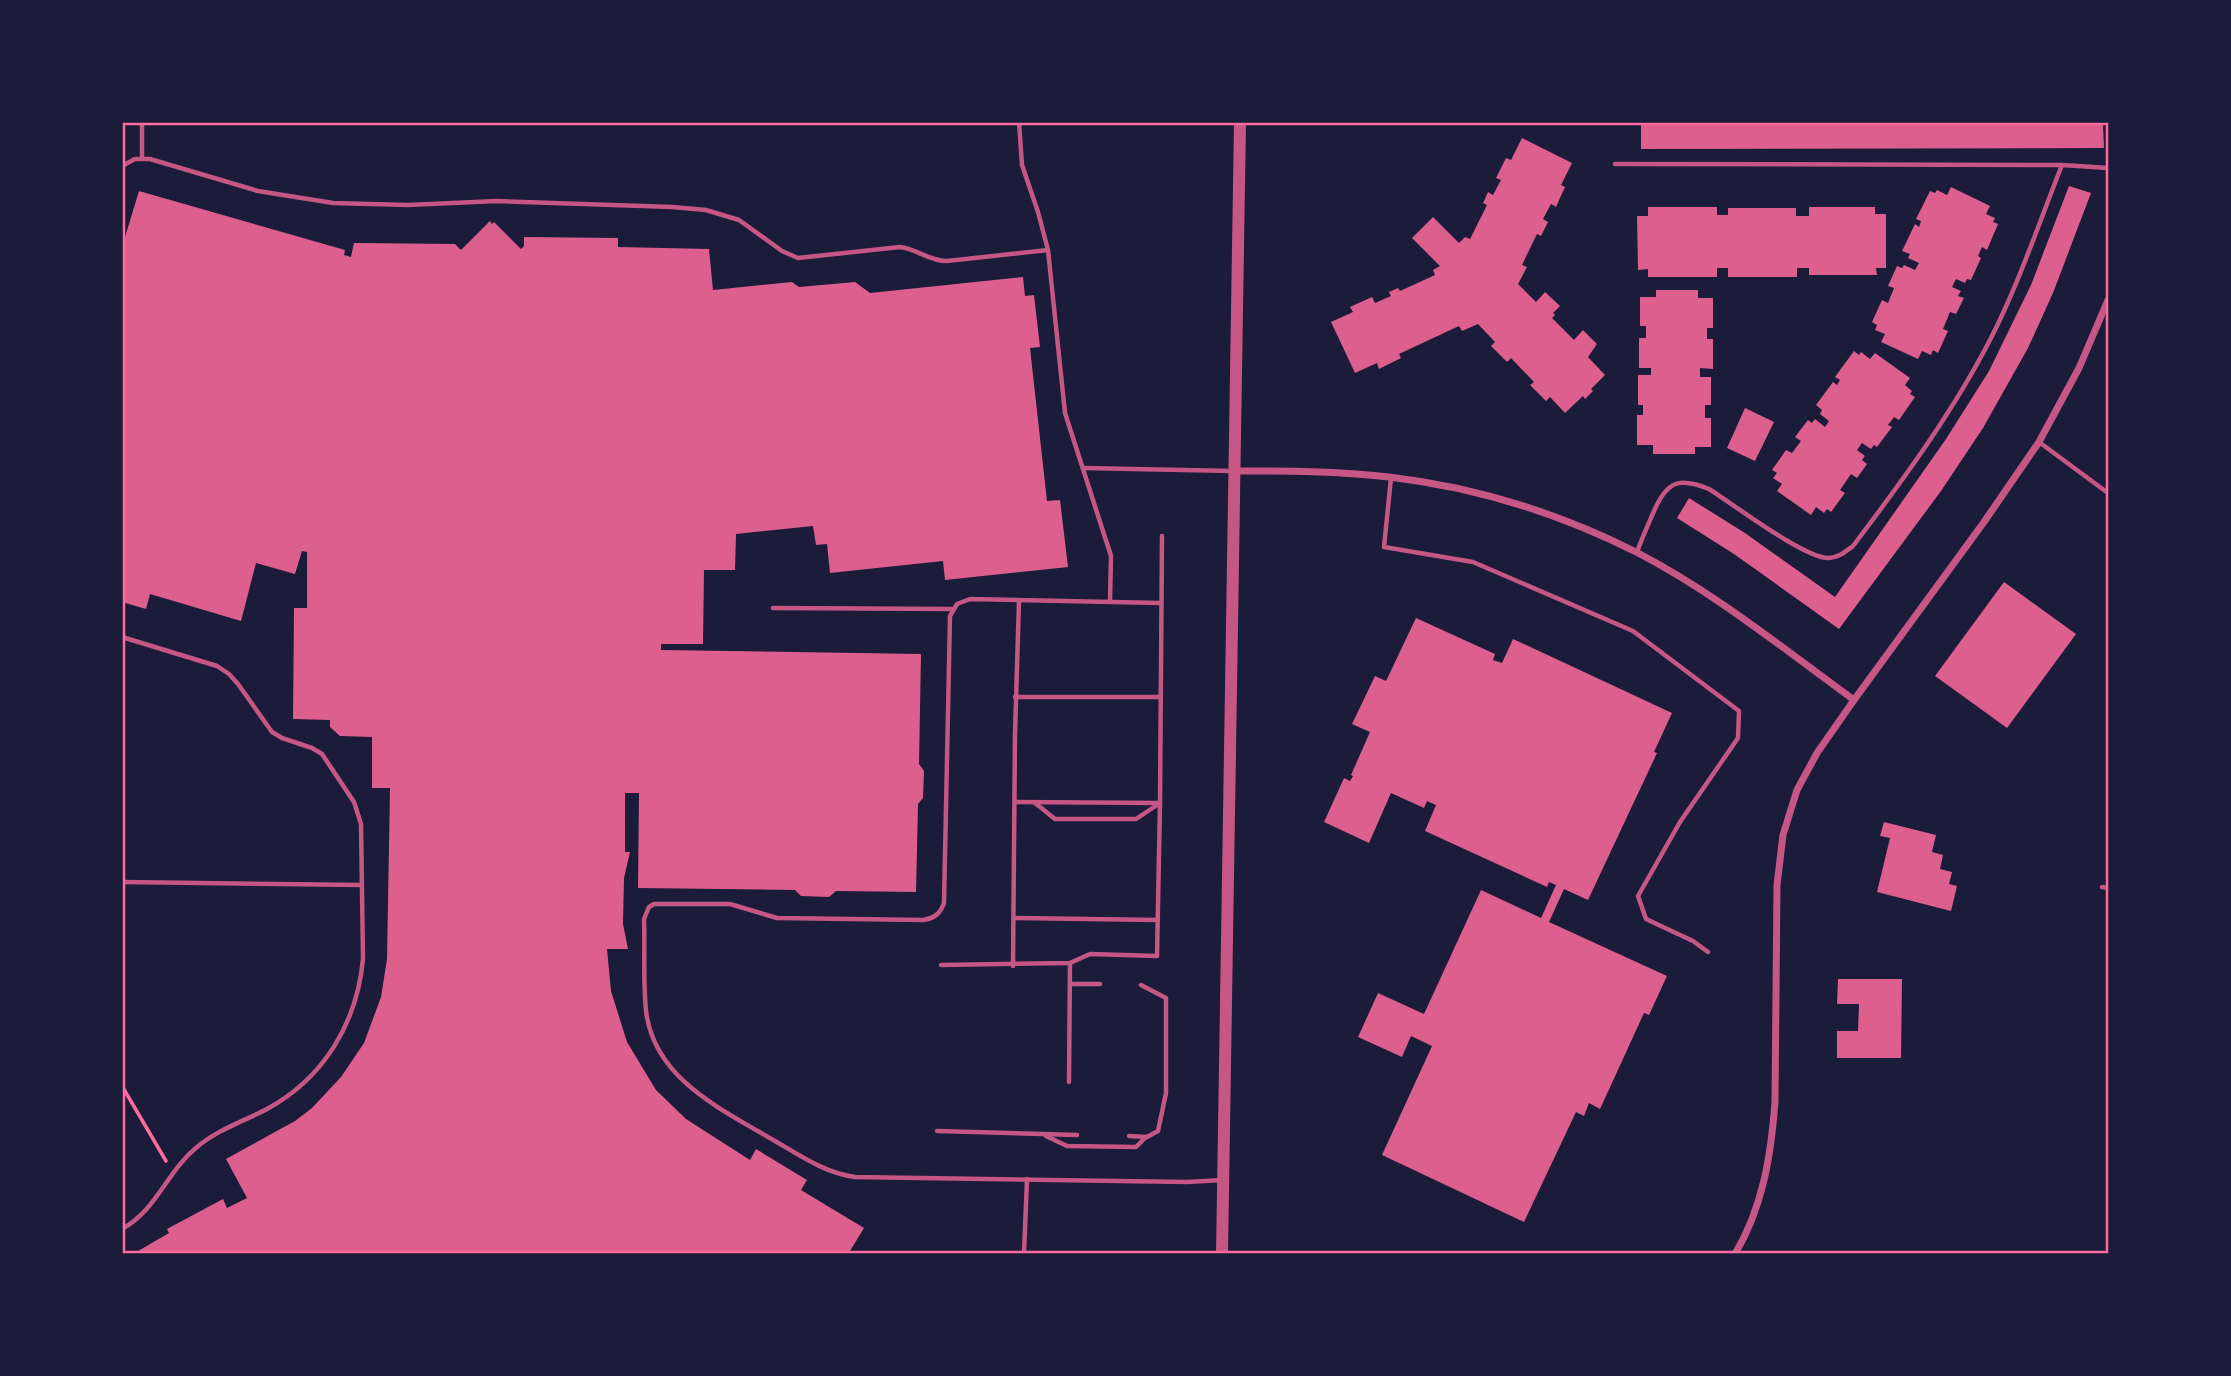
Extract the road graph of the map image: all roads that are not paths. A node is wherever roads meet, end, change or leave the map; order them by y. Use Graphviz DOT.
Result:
graph roads {
  1 [pos="142,122"];
  2 [pos="1019,122"];
  3 [pos="1240,122"];
  4 [pos="142,158"];
  5 [pos="1615,164"];
  6 [pos="2062,165"];
  7 [pos="122,166"];
  8 [pos="2109,168"];
  9 [pos="1048,250"];
  10 [pos="2109,300"];
  11 [pos="2039,442"];
  12 [pos="1083,468"];
  13 [pos="1235,471"];
  14 [pos="1391,477"];
  15 [pos="2109,493"];
  16 [pos="1161,537"];
  17 [pos="1636,552"];
  18 [pos="1019,601"];
  19 [pos="1111,601"];
  20 [pos="1160,603"];
  21 [pos="773,608"];
  22 [pos="952,609"];
  23 [pos="122,637"];
  24 [pos="1015,697"];
  25 [pos="1160,697"];
  26 [pos="1854,699"];
  27 [pos="1015,802"];
  28 [pos="1034,802"];
  29 [pos="1160,803"];
  30 [pos="122,882"];
  31 [pos="362,885"];
  32 [pos="2102,887"];
  33 [pos="2109,888"];
  34 [pos="1014,918"];
  35 [pos="1158,920"];
  36 [pos="1708,952"];
  37 [pos="1070,963"];
  38 [pos="941,965"];
  39 [pos="1013,965"];
  40 [pos="1071,984"];
  41 [pos="1100,984"];
  42 [pos="1141,985"];
  43 [pos="1069,1082"];
  44 [pos="937,1131"];
  45 [pos="1042,1134"];
  46 [pos="1077,1135"];
  47 [pos="1129,1136"];
  48 [pos="1147,1137"];
  49 [pos="1027,1180"];
  50 [pos="1223,1180"];
  51 [pos="122,1229"];
  52 [pos="1024,1254"];
  53 [pos="1222,1254"];
  54 [pos="1735,1254"];
  1 -- 4 [label="lane"];
  2 -- 9 [label="lane"];
  3 -- 13 [label="street"];
  4 -- 7 [label="lane"];
  4 -- 9 [label="lane"];
  5 -- 6 [label="lane"];
  6 -- 8 [label="lane"];
  6 -- 17 [label="lane"];
  9 -- 12 [label="lane"];
  10 -- 11 [label="street"];
  11 -- 15 [label="lane"];
  11 -- 26 [label="street"];
  12 -- 13 [label="lane"];
  12 -- 19 [label="lane"];
  13 -- 14 [label="street"];
  13 -- 50 [label="street"];
  14 -- 17 [label="street"];
  14 -- 36 [label="lane"];
  16 -- 20 [label="lane"];
  17 -- 26 [label="street"];
  18 -- 19 [label="lane"];
  18 -- 22 [label="lane"];
  18 -- 24 [label="lane"];
  19 -- 20 [label="lane"];
  20 -- 25 [label="lane"];
  21 -- 22 [label="lane"];
  22 -- 49 [label="lane"];
  23 -- 31 [label="lane"];
  24 -- 25 [label="lane"];
  24 -- 27 [label="lane"];
  25 -- 29 [label="lane"];
  26 -- 54 [label="street"];
  27 -- 28 [label="lane"];
  27 -- 34 [label="lane"];
  28 -- 29 [label="lane"];
  28 -- 29 [label="lane"];
  29 -- 35 [label="lane"];
  30 -- 31 [label="lane"];
  31 -- 51 [label="lane"];
  32 -- 33 [label="lane"];
  34 -- 35 [label="lane"];
  34 -- 39 [label="lane"];
  35 -- 37 [label="lane"];
  37 -- 39 [label="lane"];
  37 -- 40 [label="lane"];
  38 -- 39 [label="lane"];
  40 -- 41 [label="lane"];
  40 -- 43 [label="lane"];
  42 -- 48 [label="lane"];
  44 -- 45 [label="lane"];
  45 -- 46 [label="lane"];
  45 -- 48 [label="lane"];
  47 -- 48 [label="lane"];
  49 -- 50 [label="lane"];
  49 -- 52 [label="lane"];
  50 -- 53 [label="street"];
}
